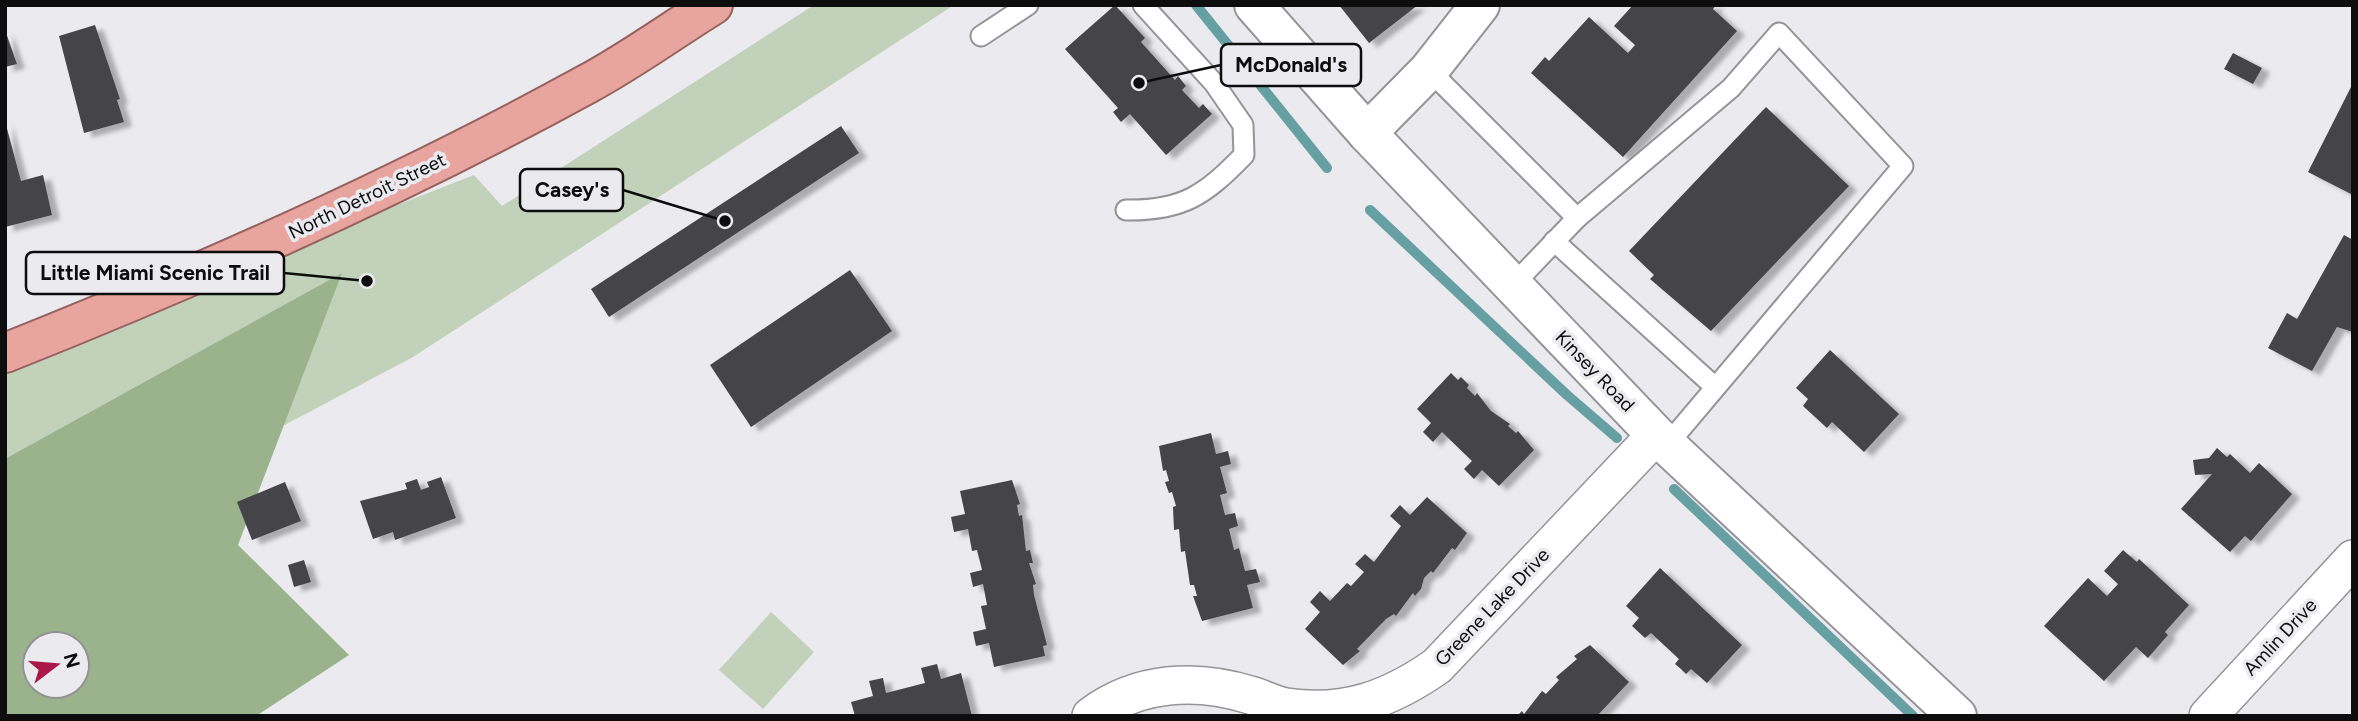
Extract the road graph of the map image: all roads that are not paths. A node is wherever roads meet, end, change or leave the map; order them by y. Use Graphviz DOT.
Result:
graph roads {
  1 [pos="713,5"];
  2 [pos="1028,5"];
  3 [pos="1143,5"];
  4 [pos="1254,5"];
  5 [pos="1480,5"];
  6 [pos="982,36"];
  7 [pos="1429,70"];
  8 [pos="1367,133"];
  9 [pos="1126,210"];
  10 [pos="1577,218"];
  11 [pos="1554,241"];
  12 [pos="1512,286"];
  13 [pos="5,353"];
  14 [pos="1716,387"];
  15 [pos="1662,440"];
  16 [pos="2353,559"];
  17 [pos="1091,716"];
  18 [pos="1957,716"];
  19 [pos="2208,716"];
  1 -- 13 [label="highway, North Detroit Street"];
  2 -- 6 [label="lane"];
  3 -- 9 [label="lane"];
  4 -- 8 [label="street, Kinsey Road"];
  5 -- 7 [label="street"];
  7 -- 8 [label="street"];
  7 -- 10 [label="lane"];
  8 -- 12 [label="street, Kinsey Road"];
  10 -- 11 [label="lane"];
  10 -- 14 [label="lane"];
  11 -- 12 [label="lane"];
  11 -- 14 [label="lane"];
  12 -- 15 [label="street, Kinsey Road"];
  14 -- 15 [label="lane"];
  15 -- 17 [label="street, Greene Lake Drive"];
  15 -- 18 [label="street, Kinsey Road"];
  16 -- 19 [label="street, Amlin Drive"];
}
